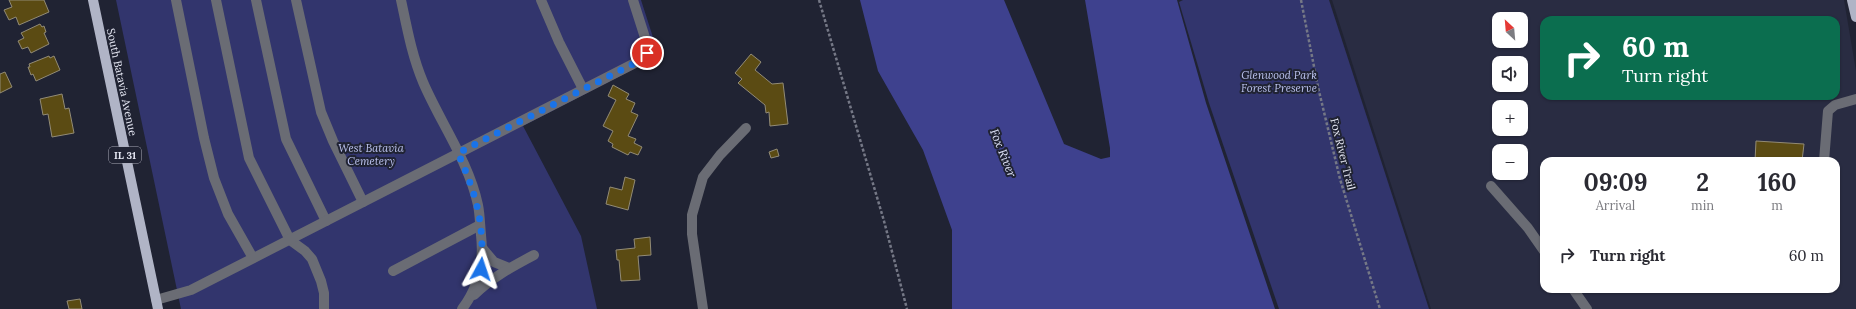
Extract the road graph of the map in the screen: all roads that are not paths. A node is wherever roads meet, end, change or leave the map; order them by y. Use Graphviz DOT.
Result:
graph roads {
  1 [pos="93,0"];
  2 [pos="176,0"];
  3 [pos="216,0"];
  4 [pos="256,0"];
  5 [pos="296,0"];
  6 [pos="401,0"];
  7 [pos="541,0"];
  8 [pos="633,0"];
  9 [pos="1852,0"];
  10 [pos="1856,17"];
  11 [pos="583,90"];
  12 [pos="1856,99"];
  13 [pos="746,128"];
  14 [pos="458,153"];
  15 [pos="1824,157"];
  16 [pos="1491,186"];
  17 [pos="363,202"];
  18 [pos="326,221"];
  19 [pos="480,225"];
  20 [pos="290,240"];
  21 [pos="1540,244"];
  22 [pos="483,249"];
  23 [pos="534,255"];
  24 [pos="253,258"];
  25 [pos="509,268"];
  26 [pos="393,271"];
  27 [pos="1576,293"];
  28 [pos="157,304"];
  29 [pos="465,305"];
  30 [pos="324,309"];
  31 [pos="703,309"];
  32 [pos="1587,309"];
  1 -- 28 [label="main road, South Batavia Avenue / IL 31"];
  2 -- 24 [label="street"];
  3 -- 20 [label="street"];
  4 -- 18 [label="street"];
  5 -- 17 [label="street"];
  6 -- 14 [label="street"];
  7 -- 11 [label="street"];
  8 -- 11 [label="street"];
  9 -- 10 [label="main road"];
  11 -- 14 [label="street"];
  12 -- 15 [label="street"];
  13 -- 31 [label="street"];
  14 -- 17 [label="street"];
  14 -- 19 [label="street"];
  16 -- 21 [label="street"];
  17 -- 18 [label="street"];
  18 -- 20 [label="street"];
  19 -- 22 [label="street"];
  19 -- 26 [label="street"];
  20 -- 24 [label="street"];
  20 -- 30 [label="street"];
  22 -- 25 [label="street"];
  22 -- 29 [label="street"];
  23 -- 25 [label="street"];
  24 -- 28 [label="street"];
  25 -- 29 [label="street"];
  27 -- 32 [label="street"];
}
